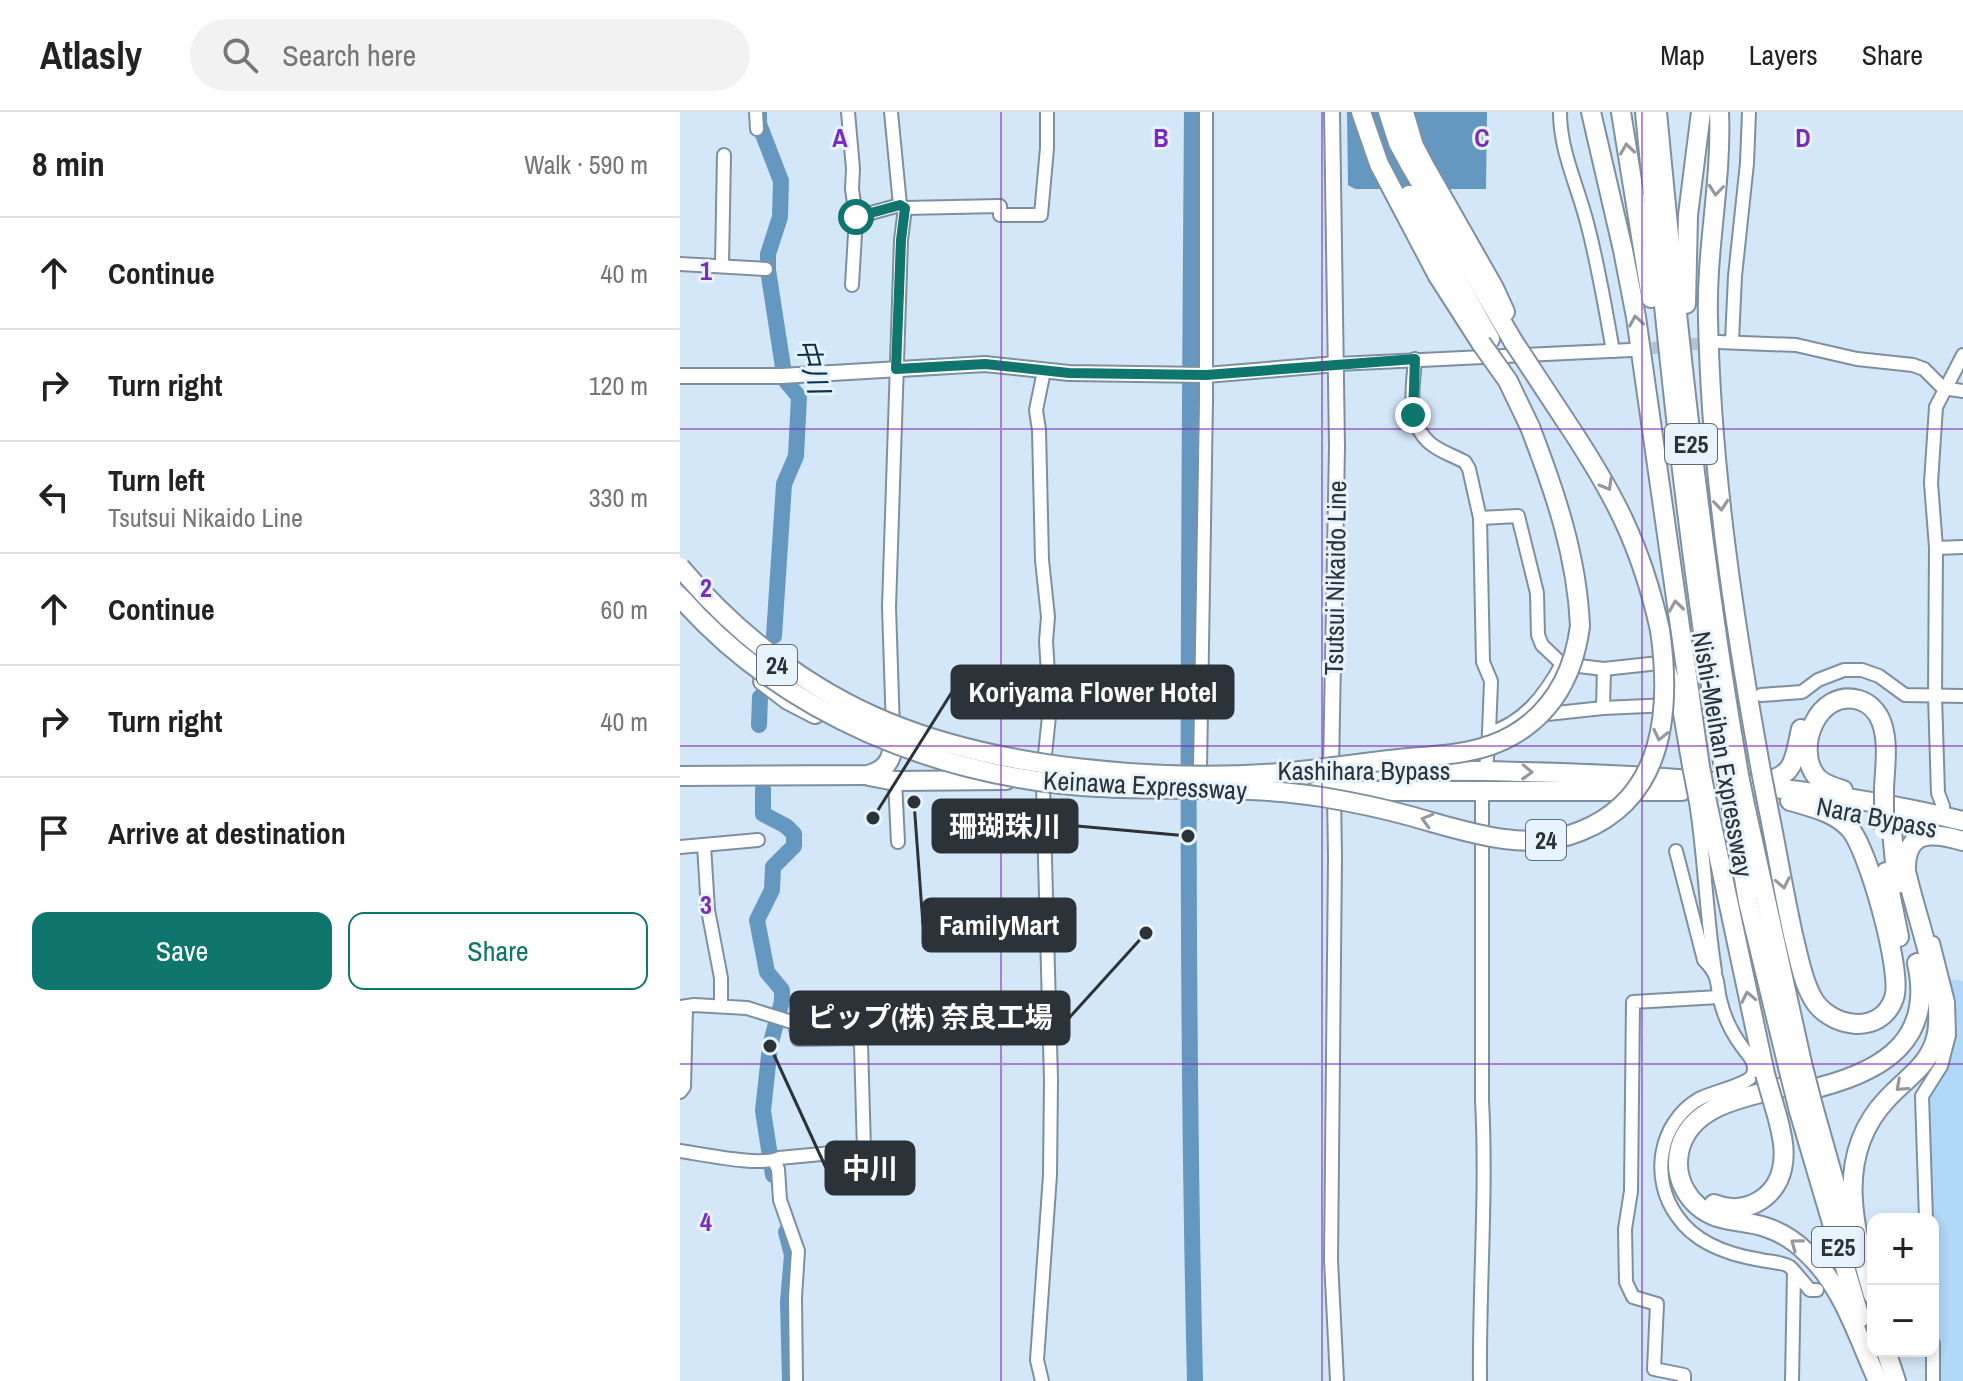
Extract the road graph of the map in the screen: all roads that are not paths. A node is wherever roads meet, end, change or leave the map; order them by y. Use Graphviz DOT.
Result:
graph roads {
  1 [pos="756,112"];
  2 [pos="848,112"];
  3 [pos="891,112"];
  4 [pos="1047,112"];
  5 [pos="1206,112"];
  6 [pos="1332,112"];
  7 [pos="1361,112"];
  8 [pos="1373,112"];
  9 [pos="1388,112"];
  10 [pos="1404,112"];
  11 [pos="1560,112"];
  12 [pos="1591,112"];
  13 [pos="1621,112"];
  14 [pos="1645,112"];
  15 [pos="1657,112"];
  16 [pos="1701,112"];
  17 [pos="1719,112"];
  18 [pos="1749,112"];
  19 [pos="757,129"];
  20 [pos="724,155"];
  21 [pos="902,206"];
  22 [pos="856,217"];
  23 [pos="1432,220"];
  24 [pos="680,264"];
  25 [pos="722,265"];
  26 [pos="766,269"];
  27 [pos="852,285"];
  28 [pos="1732,341"];
  29 [pos="1718,342"];
  30 [pos="1631,350"];
  31 [pos="1613,351"];
  32 [pos="1963,355"];
  33 [pos="1415,359"];
  34 [pos="1337,364"];
  35 [pos="896,369"];
  36 [pos="1044,371"];
  37 [pos="1205,375"];
  38 [pos="680,376"];
  39 [pos="1943,388"];
  40 [pos="1963,391"];
  41 [pos="1678,447"];
  42 [pos="1480,518"];
  43 [pos="1702,533"];
  44 [pos="1963,547"];
  45 [pos="1936,548"];
  46 [pos="680,567"];
  47 [pos="680,575"];
  48 [pos="680,597"];
  49 [pos="680,607"];
  50 [pos="1562,664"];
  51 [pos="1604,669"];
  52 [pos="1761,695"];
  53 [pos="1935,696"];
  54 [pos="1963,696"];
  55 [pos="1673,704"];
  56 [pos="1603,708"];
  57 [pos="1523,716"];
  58 [pos="893,730"];
  59 [pos="1489,733"];
  60 [pos="894,751"];
  61 [pos="1044,764"];
  62 [pos="1694,766"];
  63 [pos="1198,769"];
  64 [pos="1331,769"];
  65 [pos="1486,770"];
  66 [pos="882,775"];
  67 [pos="680,776"];
  68 [pos="1744,777"];
  69 [pos="1006,780"];
  70 [pos="1043,785"];
  71 [pos="1888,789"];
  72 [pos="1334,791"];
  73 [pos="1482,792"];
  74 [pos="1790,801"];
  75 [pos="1701,802"];
  76 [pos="1911,809"];
  77 [pos="1943,817"];
  78 [pos="1963,821"];
  79 [pos="1963,835"];
  80 [pos="758,840"];
  81 [pos="1963,841"];
  82 [pos="898,842"];
  83 [pos="704,845"];
  84 [pos="680,847"];
  85 [pos="1676,851"];
  86 [pos="1892,883"];
  87 [pos="1903,930"];
  88 [pos="1932,940"];
  89 [pos="1715,974"];
  90 [pos="1719,997"];
  91 [pos="721,1006"];
  92 [pos="683,1007"];
  93 [pos="1818,1083"];
  94 [pos="680,1092"];
  95 [pos="1806,1109"];
  96 [pos="680,1151"];
  97 [pos="774,1161"];
  98 [pos="1926,1213"];
  99 [pos="1794,1272"];
  100 [pos="1870,1285"];
  101 [pos="1817,1290"];
  102 [pos="1867,1294"];
  103 [pos="1889,1357"];
  104 [pos="1933,1357"];
  105 [pos="796,1381"];
  106 [pos="1042,1381"];
  107 [pos="1337,1381"];
  108 [pos="1480,1381"];
  109 [pos="1684,1381"];
  110 [pos="1792,1381"];
  111 [pos="1880,1381"];
  112 [pos="1896,1381"];
  113 [pos="1933,1381"];
  1 -- 19 [label="street"];
  2 -- 22 [label="street"];
  3 -- 21 [label="street"];
  4 -- 21 [label="street"];
  5 -- 37 [label="street"];
  6 -- 34 [label="main road, Tsutsui Nikaido Line"];
  7 -- 23 [label="highway"];
  8 -- 23 [label="highway"];
  9 -- 23 [label="highway"];
  10 -- 23 [label="highway"];
  11 -- 31 [label="street"];
  62 -- 12 [label="highway, one-way"];
  41 -- 13 [label="highway, one-way"];
  14 -- 41 [label="highway, Nishi-Meihan Expressway / E25"];
  15 -- 43 [label="highway, Nishi-Meihan Expressway / E25"];
  16 -- 43 [label="highway"];
  17 -- 68 [label="highway, one-way"];
  18 -- 28 [label="street"];
  20 -- 25 [label="street"];
  21 -- 22 [label="street"];
  21 -- 35 [label="street"];
  22 -- 27 [label="street"];
  23 -- 46 [label="highway, Keinawa Expressway, bridge"];
  23 -- 48 [label="highway, Keinawa Expressway / 24, one-way, bridge"];
  24 -- 25 [label="street"];
  25 -- 26 [label="street"];
  28 -- 29 [label="street"];
  28 -- 39 [label="street"];
  30 -- 31 [label="street"];
  31 -- 33 [label="street"];
  32 -- 39 [label="street"];
  33 -- 34 [label="street"];
  33 -- 42 [label="street"];
  34 -- 37 [label="main road"];
  34 -- 64 [label="main road, Tsutsui Nikaido Line"];
  35 -- 36 [label="main road"];
  35 -- 38 [label="main road"];
  35 -- 58 [label="street"];
  36 -- 37 [label="main road"];
  36 -- 61 [label="street"];
  37 -- 63 [label="street"];
  39 -- 40 [label="street"];
  39 -- 45 [label="street"];
  41 -- 68 [label="highway, Nishi-Meihan Expressway / E25"];
  42 -- 50 [label="street"];
  42 -- 59 [label="street"];
  43 -- 68 [label="highway, Nishi-Meihan Expressway / E25"];
  44 -- 45 [label="street"];
  45 -- 53 [label="street"];
  47 -- 58 [label="highway, Kashihara Bypass / 24"];
  49 -- 60 [label="highway, Kashihara Bypass / 24"];
  50 -- 51 [label="street"];
  50 -- 57 [label="street"];
  51 -- 56 [label="street"];
  51 -- 62 [label="street"];
  52 -- 53 [label="street"];
  53 -- 54 [label="street"];
  53 -- 77 [label="street"];
  55 -- 56 [label="street"];
  56 -- 57 [label="street"];
  57 -- 59 [label="street"];
  58 -- 60 [label="highway"];
  58 -- 61 [label="highway, Kashihara Bypass / 24"];
  59 -- 65 [label="street"];
  60 -- 66 [label="highway"];
  60 -- 69 [label="highway, Kashihara Bypass / 24"];
  61 -- 63 [label="highway, Kashihara Bypass / 24, bridge"];
  62 -- 75 [label="highway, bridge"];
  63 -- 64 [label="highway, Kashihara Bypass / 24"];
  64 -- 65 [label="highway, Kashihara Bypass / 24"];
  64 -- 72 [label="main road, Tsutsui Nikaido Line"];
  65 -- 68 [label="highway, Kashihara Bypass / 24, one-way"];
  66 -- 67 [label="highway, 24"];
  66 -- 69 [label="highway, 24"];
  66 -- 82 [label="street"];
  68 -- 71 [label="highway"];
  68 -- 76 [label="highway, Kashihara Bypass / 24"];
  68 -- 87 [label="highway, one-way, bridge"];
  68 -- 95 [label="highway, Nishi-Meihan Expressway / E25, bridge"];
  69 -- 70 [label="highway, Kashihara Bypass / 24"];
  70 -- 72 [label="highway, Kashihara Bypass / 24, bridge"];
  70 -- 106 [label="street"];
  71 -- 76 [label="highway"];
  71 -- 86 [label="highway"];
  72 -- 73 [label="highway, Kashihara Bypass / 24"];
  72 -- 107 [label="street"];
  73 -- 74 [label="highway, Kashihara Bypass / 24"];
  73 -- 108 [label="street"];
  74 -- 79 [label="highway, Nara Bypass / 24"];
  74 -- 86 [label="highway"];
  75 -- 89 [label="street"];
  111 -- 75 [label="highway, one-way, bridge"];
  76 -- 77 [label="highway, Nara Bypass / 24"];
  77 -- 78 [label="highway, Nara Bypass / 24"];
  80 -- 83 [label="street"];
  81 -- 86 [label="highway"];
  83 -- 84 [label="street"];
  83 -- 91 [label="street"];
  85 -- 89 [label="street"];
  86 -- 87 [label="highway"];
  86 -- 87 [label="highway"];
  86 -- 87 [label="highway"];
  87 -- 93 [label="highway"];
  87 -- 100 [label="highway, one-way"];
  88 -- 98 [label="street"];
  89 -- 90 [label="street"];
  90 -- 99 [label="street"];
  90 -- 109 [label="street"];
  91 -- 92 [label="street"];
  91 -- 97 [label="street"];
  92 -- 94 [label="street"];
  95 -- 102 [label="highway, Nishi-Meihan Expressway / E25"];
  95 -- 111 [label="highway, Nishi-Meihan Expressway / E25"];
  96 -- 97 [label="street"];
  97 -- 105 [label="street"];
  99 -- 101 [label="street"];
  99 -- 110 [label="street"];
  103 -- 112 [label="highway"];
  104 -- 113 [label="street"];
}
